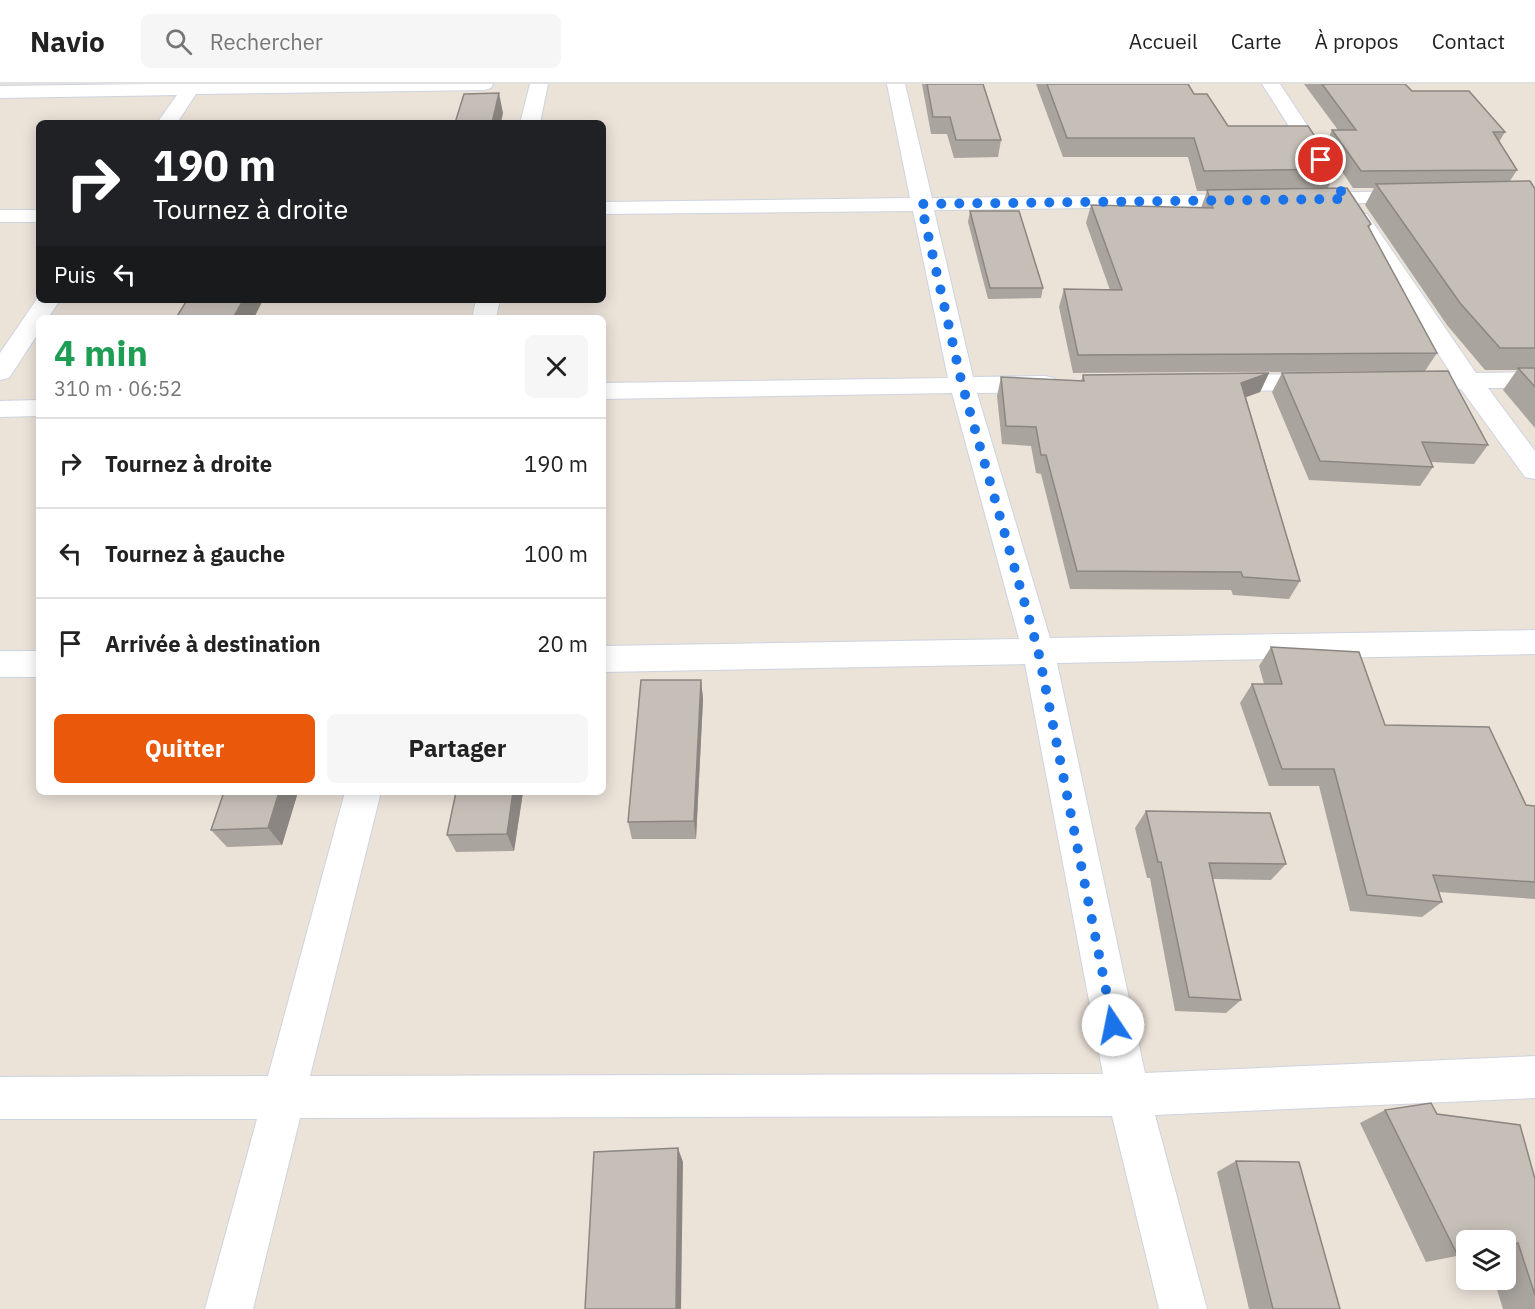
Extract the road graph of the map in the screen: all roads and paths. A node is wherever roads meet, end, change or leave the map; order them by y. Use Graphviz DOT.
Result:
graph roads {
  1 [pos="484,84"];
  2 [pos="539,84"];
  3 [pos="896,84"];
  4 [pos="1271,84"];
  5 [pos="191,87"];
  6 [pos="0,92"];
  7 [pos="169,120"];
  8 [pos="531,120"];
  9 [pos="1428,197"];
  10 [pos="1287,199"];
  11 [pos="1346,199"];
  12 [pos="1263,200"];
  13 [pos="921,204"];
  14 [pos="606,208"];
  15 [pos="0,216"];
  16 [pos="36,216"];
  17 [pos="36,318"];
  18 [pos="0,372"];
  19 [pos="1535,380"];
  20 [pos="1469,381"];
  21 [pos="1339,382"];
  22 [pos="1386,382"];
  23 [pos="1198,383"];
  24 [pos="962,384"];
  25 [pos="1068,384"];
  26 [pos="606,391"];
  27 [pos="36,408"];
  28 [pos="0,409"];
  29 [pos="1535,470"];
  30 [pos="1535,642"];
  31 [pos="1038,650"];
  32 [pos="606,659"];
  33 [pos="0,664"];
  34 [pos="36,664"];
  35 [pos="362,795"];
  36 [pos="1535,1077"];
  37 [pos="1128,1095"];
  38 [pos="284,1097"];
  39 [pos="0,1098"];
  40 [pos="229,1309"];
  41 [pos="1183,1309"];
  1 -- 5 [label="street"];
  2 -- 8 [label="street"];
  3 -- 13 [label="street"];
  4 -- 11 [label="street"];
  5 -- 6 [label="street"];
  5 -- 7 [label="street"];
  9 -- 11 [label="street"];
  10 -- 11 [label="street"];
  11 -- 20 [label="street"];
  12 -- 13 [label="street"];
  13 -- 14 [label="street"];
  13 -- 24 [label="street"];
  15 -- 16 [label="street"];
  17 -- 18 [label="street"];
  19 -- 20 [label="street"];
  20 -- 22 [label="street"];
  20 -- 29 [label="street"];
  21 -- 23 [label="street"];
  24 -- 25 [label="street"];
  24 -- 26 [label="street"];
  24 -- 31 [label="street"];
  27 -- 28 [label="street"];
  30 -- 31 [label="street"];
  31 -- 32 [label="street"];
  31 -- 37 [label="street"];
  33 -- 34 [label="street"];
  35 -- 38 [label="street"];
  36 -- 37 [label="street"];
  37 -- 38 [label="street"];
  37 -- 41 [label="street"];
  38 -- 39 [label="street"];
  38 -- 40 [label="street"];
}
